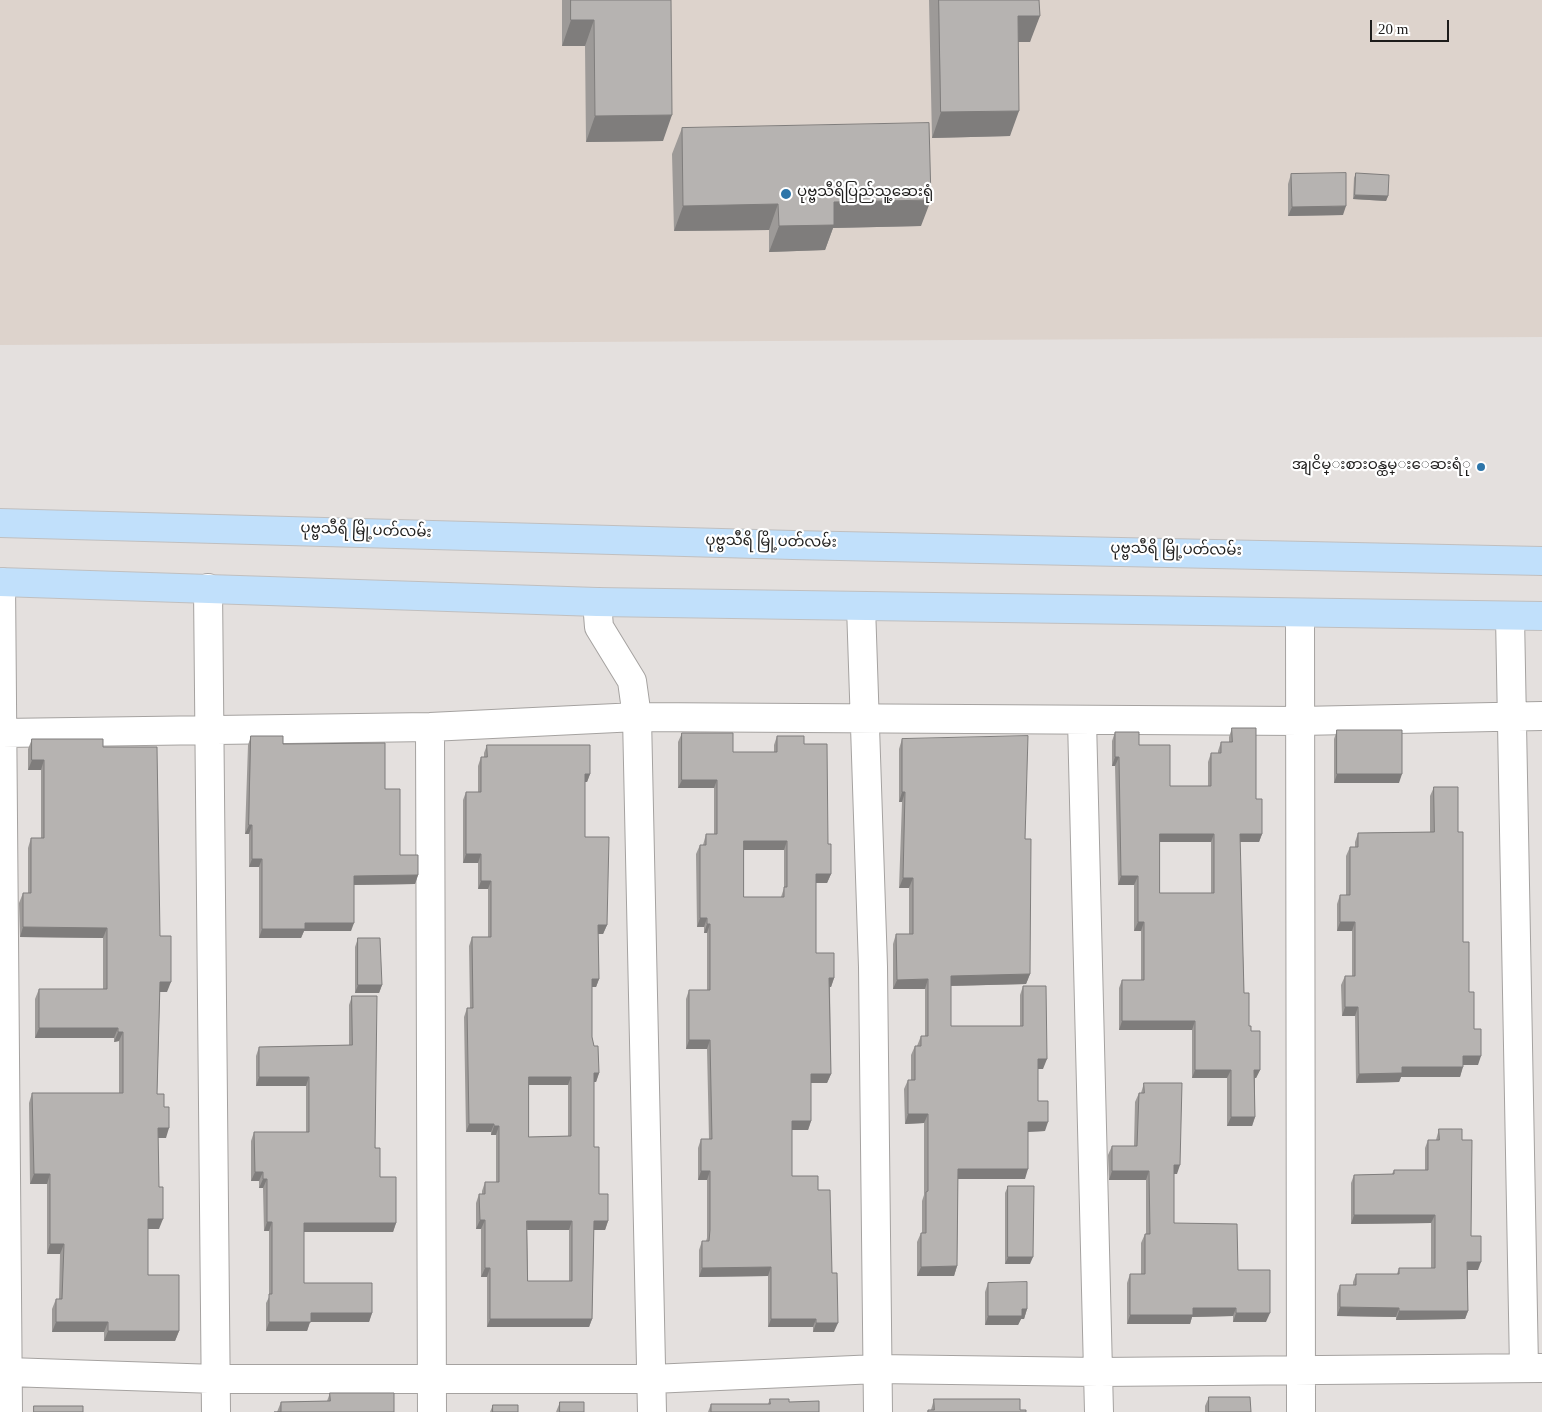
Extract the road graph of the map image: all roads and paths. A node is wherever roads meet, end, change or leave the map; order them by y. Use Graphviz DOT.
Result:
graph roads {
  1 [pos="0,523"];
  2 [pos="1542,561"];
  3 [pos="1,582"];
  4 [pos="208,588"];
  5 [pos="597,602"];
  6 [pos="862,606"];
  7 [pos="1300,613"];
  8 [pos="1510,616"];
  9 [pos="1542,616"];
  10 [pos="1512,716"];
  11 [pos="1542,716"];
  12 [pos="637,717"];
  13 [pos="865,718"];
  14 [pos="1082,720"];
  15 [pos="1300,721"];
  16 [pos="430,728"];
  17 [pos="209,730"];
  18 [pos="2,733"];
  19 [pos="1533,1368"];
  20 [pos="877,1369"];
  21 [pos="1300,1370"];
  22 [pos="8,1372"];
  23 [pos="1099,1372"];
  24 [pos="432,1378"];
  25 [pos="216,1379"];
  26 [pos="652,1379"];
  27 [pos="8,1412"];
  28 [pos="216,1412"];
  29 [pos="432,1412"];
  30 [pos="652,1412"];
  31 [pos="878,1412"];
  32 [pos="1099,1412"];
  33 [pos="1301,1412"];
  1 -- 2 [label="main road, ပုဗ္ဗသီရိ မြို့ပတ်လမ်း"];
  3 -- 4 [label="main road"];
  3 -- 18 [label="street"];
  4 -- 5 [label="main road"];
  4 -- 17 [label="street"];
  5 -- 6 [label="main road"];
  5 -- 12 [label="street"];
  6 -- 7 [label="main road"];
  6 -- 13 [label="street"];
  7 -- 8 [label="main road"];
  7 -- 15 [label="street"];
  8 -- 9 [label="main road"];
  8 -- 10 [label="street"];
  10 -- 11 [label="street"];
  10 -- 15 [label="street"];
  10 -- 19 [label="street"];
  12 -- 13 [label="street"];
  12 -- 16 [label="street"];
  12 -- 26 [label="street"];
  13 -- 14 [label="street"];
  13 -- 20 [label="street"];
  14 -- 15 [label="street"];
  14 -- 23 [label="street"];
  15 -- 21 [label="street"];
  16 -- 17 [label="street"];
  16 -- 24 [label="street"];
  17 -- 18 [label="street"];
  17 -- 25 [label="street"];
  18 -- 22 [label="street"];
  19 -- 21 [label="street"];
  20 -- 23 [label="street"];
  20 -- 26 [label="street"];
  20 -- 31 [label="street"];
  21 -- 23 [label="street"];
  21 -- 33 [label="street"];
  22 -- 25 [label="street"];
  22 -- 27 [label="street"];
  23 -- 32 [label="street"];
  24 -- 25 [label="street"];
  24 -- 26 [label="street"];
  24 -- 29 [label="street"];
  25 -- 28 [label="street"];
  26 -- 30 [label="street"];
}
